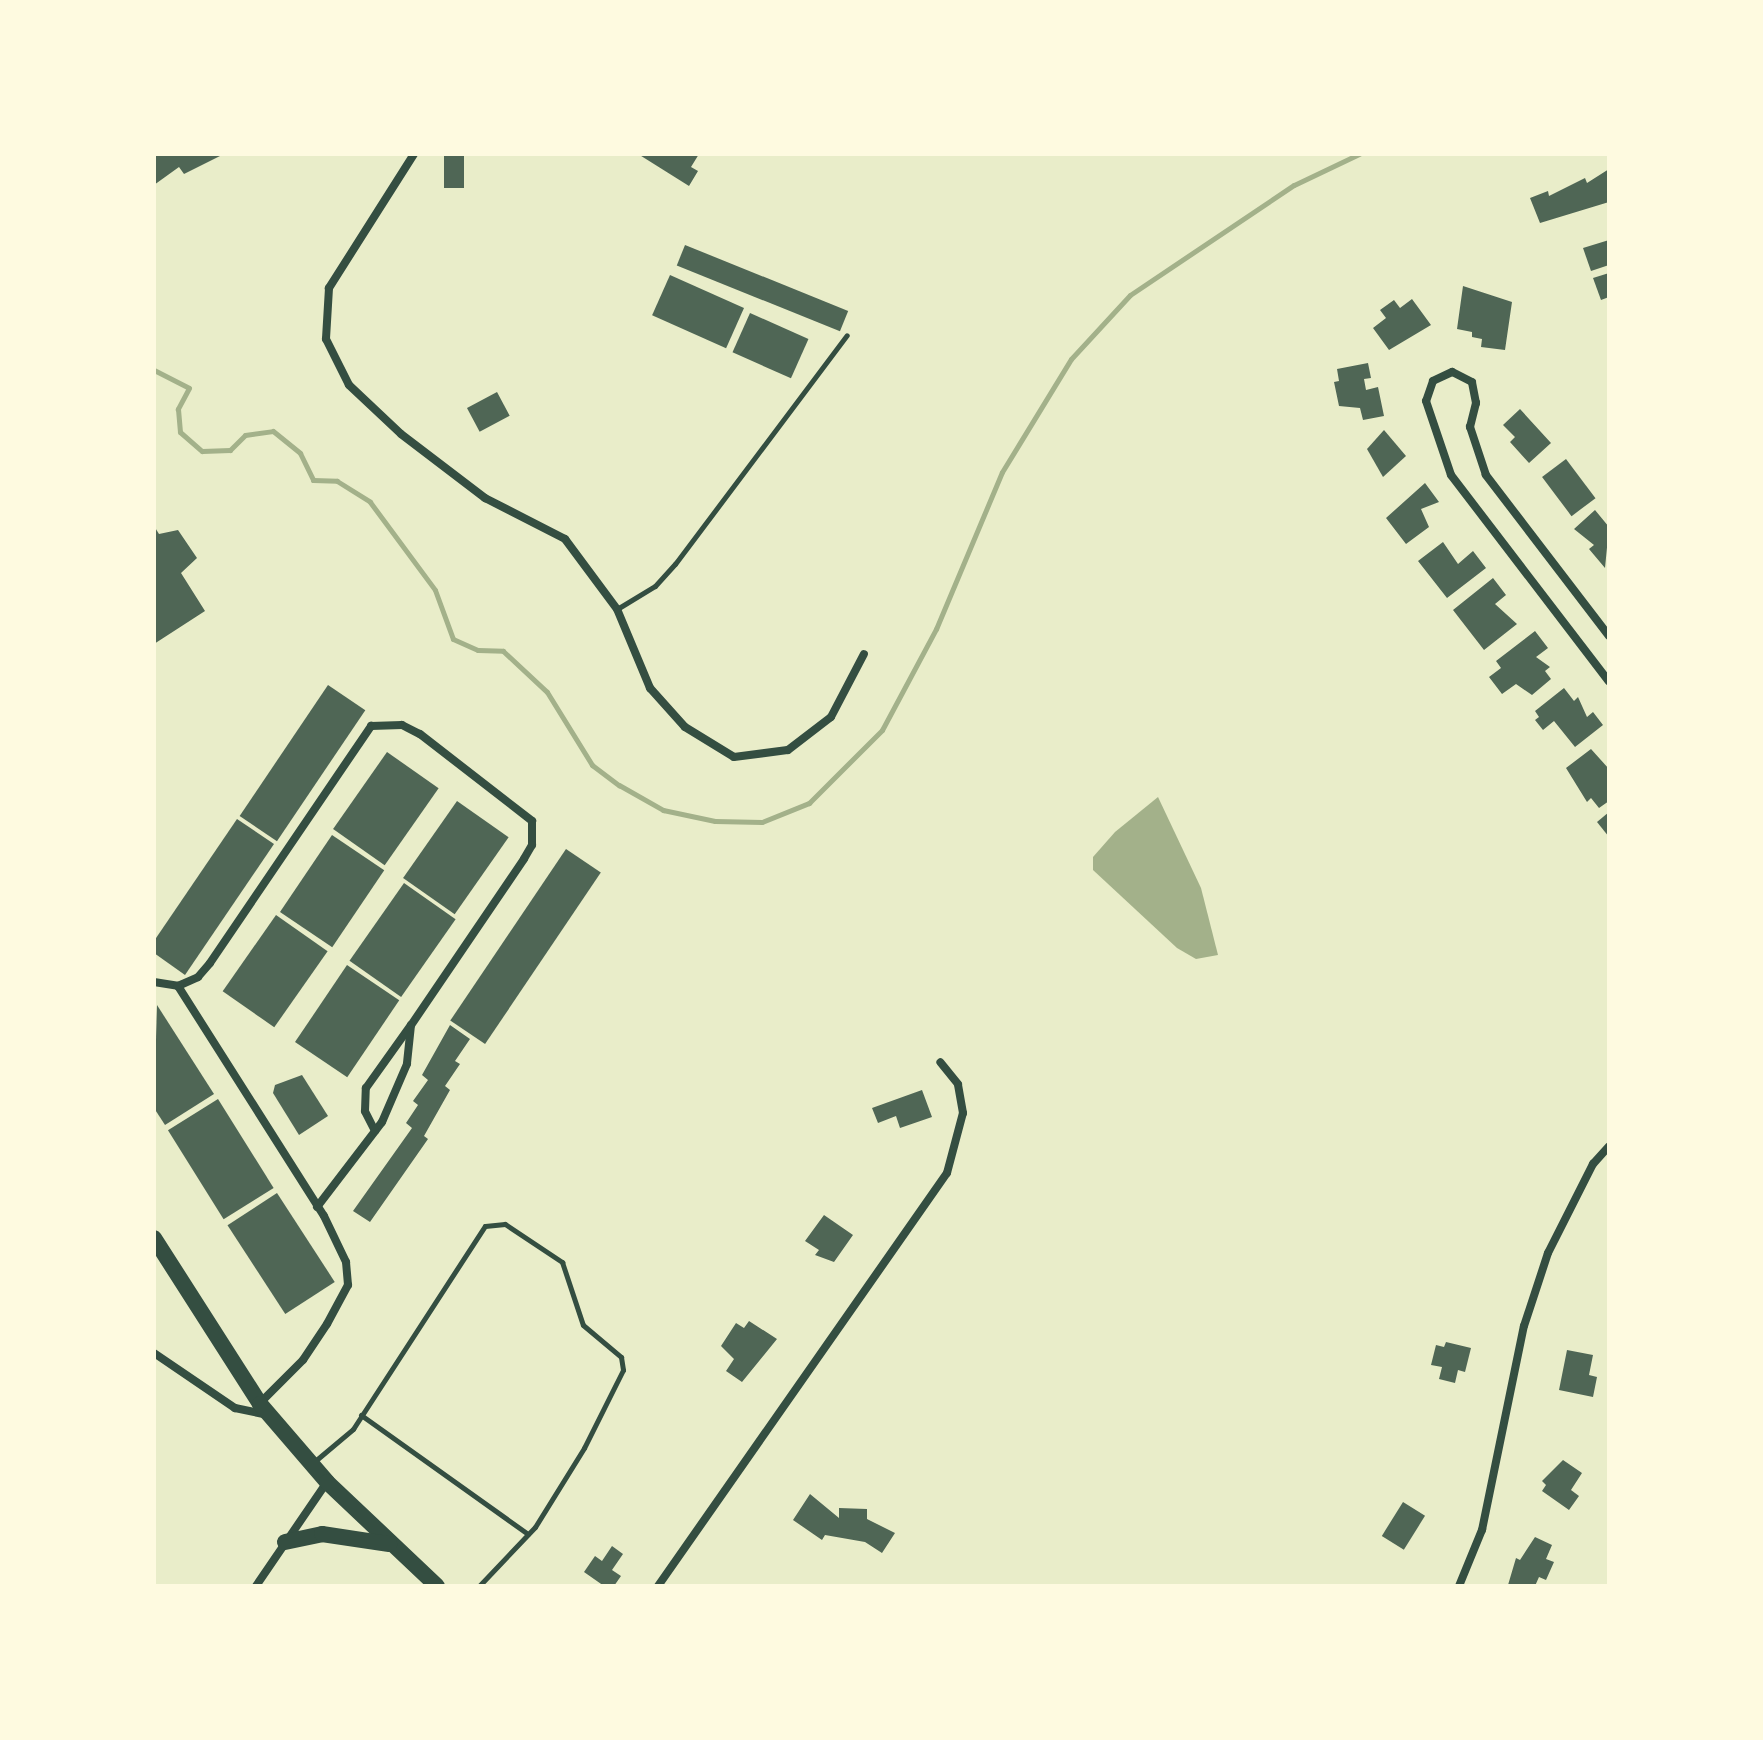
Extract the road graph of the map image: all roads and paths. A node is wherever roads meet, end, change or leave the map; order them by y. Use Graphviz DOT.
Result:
graph roads {
  1 [pos="414,154"];
  2 [pos="847,335"];
  3 [pos="617,609"];
  4 [pos="1609,636"];
  5 [pos="864,654"];
  6 [pos="1609,682"];
  7 [pos="154,982"];
  8 [pos="178,986"];
  9 [pos="411,1025"];
  10 [pos="940,1062"];
  11 [pos="375,1131"];
  12 [pos="1609,1146"];
  13 [pos="317,1207"];
  14 [pos="154,1238"];
  15 [pos="154,1353"];
  16 [pos="265,1410"];
  17 [pos="361,1415"];
  18 [pos="311,1464"];
  19 [pos="327,1482"];
  20 [pos="528,1534"];
  21 [pos="285,1542"];
  22 [pos="389,1544"];
  23 [pos="1464,1584"];
  24 [pos="256,1586"];
  25 [pos="437,1586"];
  26 [pos="479,1586"];
  27 [pos="658,1586"];
  1 -- 3 [label="street"];
  2 -- 3 [label="lane"];
  3 -- 5 [label="street"];
  4 -- 6 [label="street"];
  7 -- 8 [label="street"];
  8 -- 9 [label="street"];
  8 -- 13 [label="street"];
  9 -- 11 [label="street"];
  9 -- 11 [label="street"];
  10 -- 27 [label="street"];
  11 -- 13 [label="street"];
  12 -- 23 [label="street"];
  13 -- 16 [label="street"];
  14 -- 16 [label="main road"];
  15 -- 16 [label="street"];
  16 -- 18 [label="main road"];
  17 -- 18 [label="lane"];
  17 -- 20 [label="lane"];
  17 -- 20 [label="lane"];
  18 -- 19 [label="main road"];
  19 -- 21 [label="street"];
  19 -- 22 [label="main road"];
  20 -- 26 [label="lane"];
  21 -- 22 [label="main road"];
  21 -- 24 [label="street"];
  22 -- 25 [label="main road"];
}
